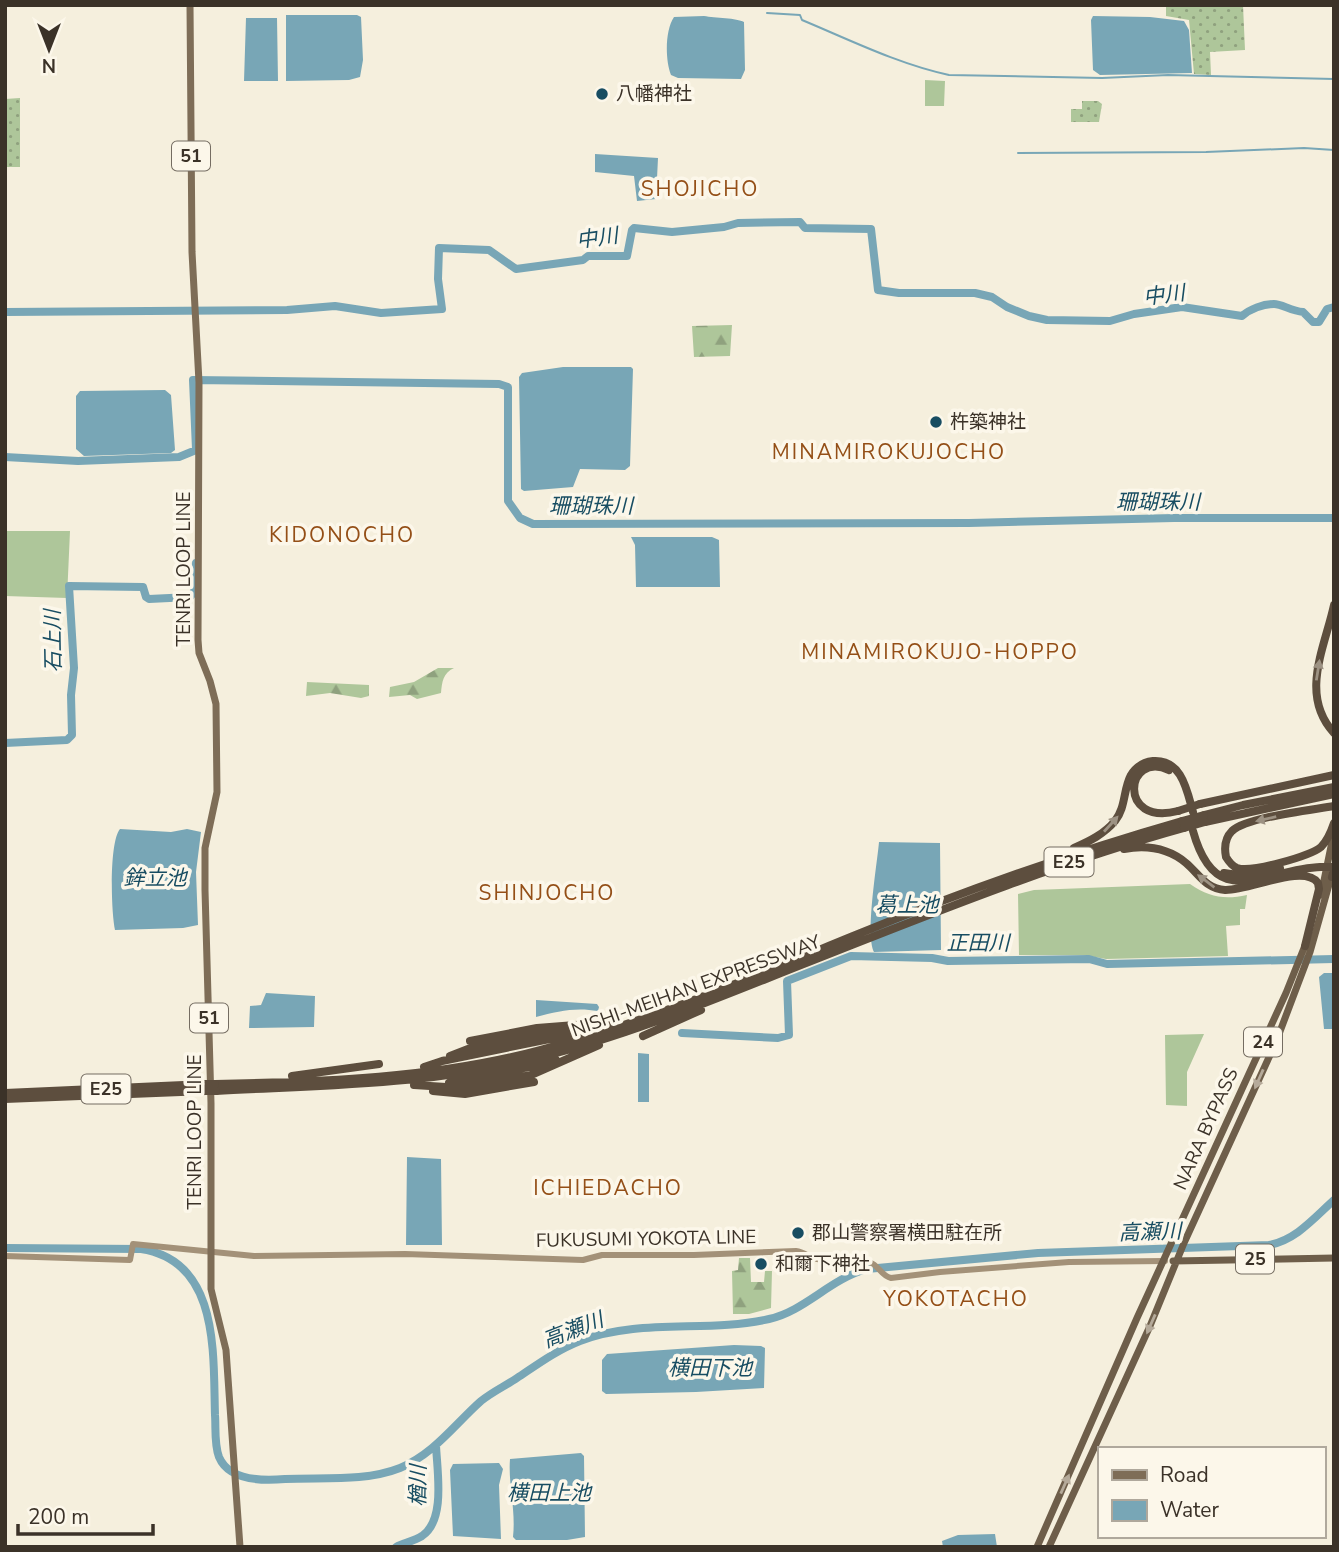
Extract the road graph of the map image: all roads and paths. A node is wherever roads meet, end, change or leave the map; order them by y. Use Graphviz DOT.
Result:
graph roads {
  1 [pos="190,5"];
  2 [pos="1334,605"];
  3 [pos="1334,733"];
  4 [pos="1334,775"];
  5 [pos="1334,787"];
  6 [pos="1334,794"];
  7 [pos="1333,806"];
  8 [pos="1205,819"];
  9 [pos="1334,823"];
  10 [pos="1183,824"];
  11 [pos="1196,831"];
  12 [pos="1334,832"];
  13 [pos="1295,867"];
  14 [pos="1030,868"];
  15 [pos="1333,868"];
  16 [pos="1040,872"];
  17 [pos="1271,873"];
  18 [pos="957,899"];
  19 [pos="856,939"];
  20 [pos="1305,946"];
  21 [pos="761,981"];
  22 [pos="633,1021"];
  23 [pos="643,1036"];
  24 [pos="470,1041"];
  25 [pos="379,1064"];
  26 [pos="425,1067"];
  27 [pos="401,1073"];
  28 [pos="534,1082"];
  29 [pos="387,1083"];
  30 [pos="238,1084"];
  31 [pos="211,1088"];
  32 [pos="5,1093"];
  33 [pos="5,1099"];
  34 [pos="211,1253"];
  35 [pos="5,1256"];
  36 [pos="1334,1258"];
  37 [pos="1166,1259"];
  38 [pos="1177,1259"];
  39 [pos="240,1547"];
  40 [pos="1037,1547"];
  41 [pos="1049,1547"];
  1 -- 34 [label="main road, TENRI LOOP LINE / 51"];
  3 -- 2 [label="highway, one-way"];
  14 -- 4 [label="highway, one-way, bridge"];
  5 -- 8 [label="highway, NISHI-MEIHAN EXPRESSWAY / E25"];
  6 -- 8 [label="highway, NISHI-MEIHAN EXPRESSWAY / E25"];
  7 -- 17 [label="highway, one-way"];
  8 -- 10 [label="highway, NISHI-MEIHAN EXPRESSWAY / E25, bridge"];
  9 -- 13 [label="highway"];
  10 -- 14 [label="highway, NISHI-MEIHAN EXPRESSWAY / E25"];
  10 -- 16 [label="highway, NISHI-MEIHAN EXPRESSWAY / E25"];
  11 -- 17 [label="highway"];
  12 -- 20 [label="highway, NARA BYPASS / 24"];
  13 -- 15 [label="highway, bridge"];
  13 -- 17 [label="highway"];
  13 -- 17 [label="highway"];
  13 -- 17 [label="highway"];
  13 -- 20 [label="highway"];
  14 -- 18 [label="highway, NISHI-MEIHAN EXPRESSWAY / E25"];
  15 -- 38 [label="highway, NARA BYPASS / 24, one-way"];
  17 -- 16 [label="highway, one-way"];
  16 -- 18 [label="highway, NISHI-MEIHAN EXPRESSWAY / E25"];
  18 -- 19 [label="highway, NISHI-MEIHAN EXPRESSWAY / E25"];
  19 -- 21 [label="highway, NISHI-MEIHAN EXPRESSWAY / E25"];
  19 -- 22 [label="highway, NISHI-MEIHAN EXPRESSWAY / E25"];
  20 -- 37 [label="highway, NARA BYPASS / 24"];
  21 -- 23 [label="highway"];
  21 -- 29 [label="highway, NISHI-MEIHAN EXPRESSWAY / E25"];
  22 -- 24 [label="highway"];
  22 -- 26 [label="highway, E25"];
  22 -- 26 [label="highway, E25"];
  22 -- 27 [label="highway, NISHI-MEIHAN EXPRESSWAY / E25"];
  25 -- 30 [label="highway"];
  26 -- 27 [label="highway, E25"];
  27 -- 30 [label="highway, NISHI-MEIHAN EXPRESSWAY / E25"];
  28 -- 29 [label="highway"];
  29 -- 31 [label="highway, NISHI-MEIHAN EXPRESSWAY / E25"];
  30 -- 31 [label="highway, NISHI-MEIHAN EXPRESSWAY / E25"];
  31 -- 32 [label="highway, NISHI-MEIHAN EXPRESSWAY / E25"];
  31 -- 33 [label="highway, NISHI-MEIHAN EXPRESSWAY / E25"];
  34 -- 35 [label="main road, FUKUSUMI YOKOTA LINE"];
  34 -- 37 [label="main road, FUKUSUMI YOKOTA LINE"];
  34 -- 39 [label="main road, TENRI LOOP LINE / 51"];
  36 -- 38 [label="highway, 25"];
  37 -- 38 [label="highway, 25"];
  40 -- 37 [label="highway, NARA BYPASS / 24, one-way"];
  38 -- 41 [label="highway, NARA BYPASS / 24, one-way"];
}
